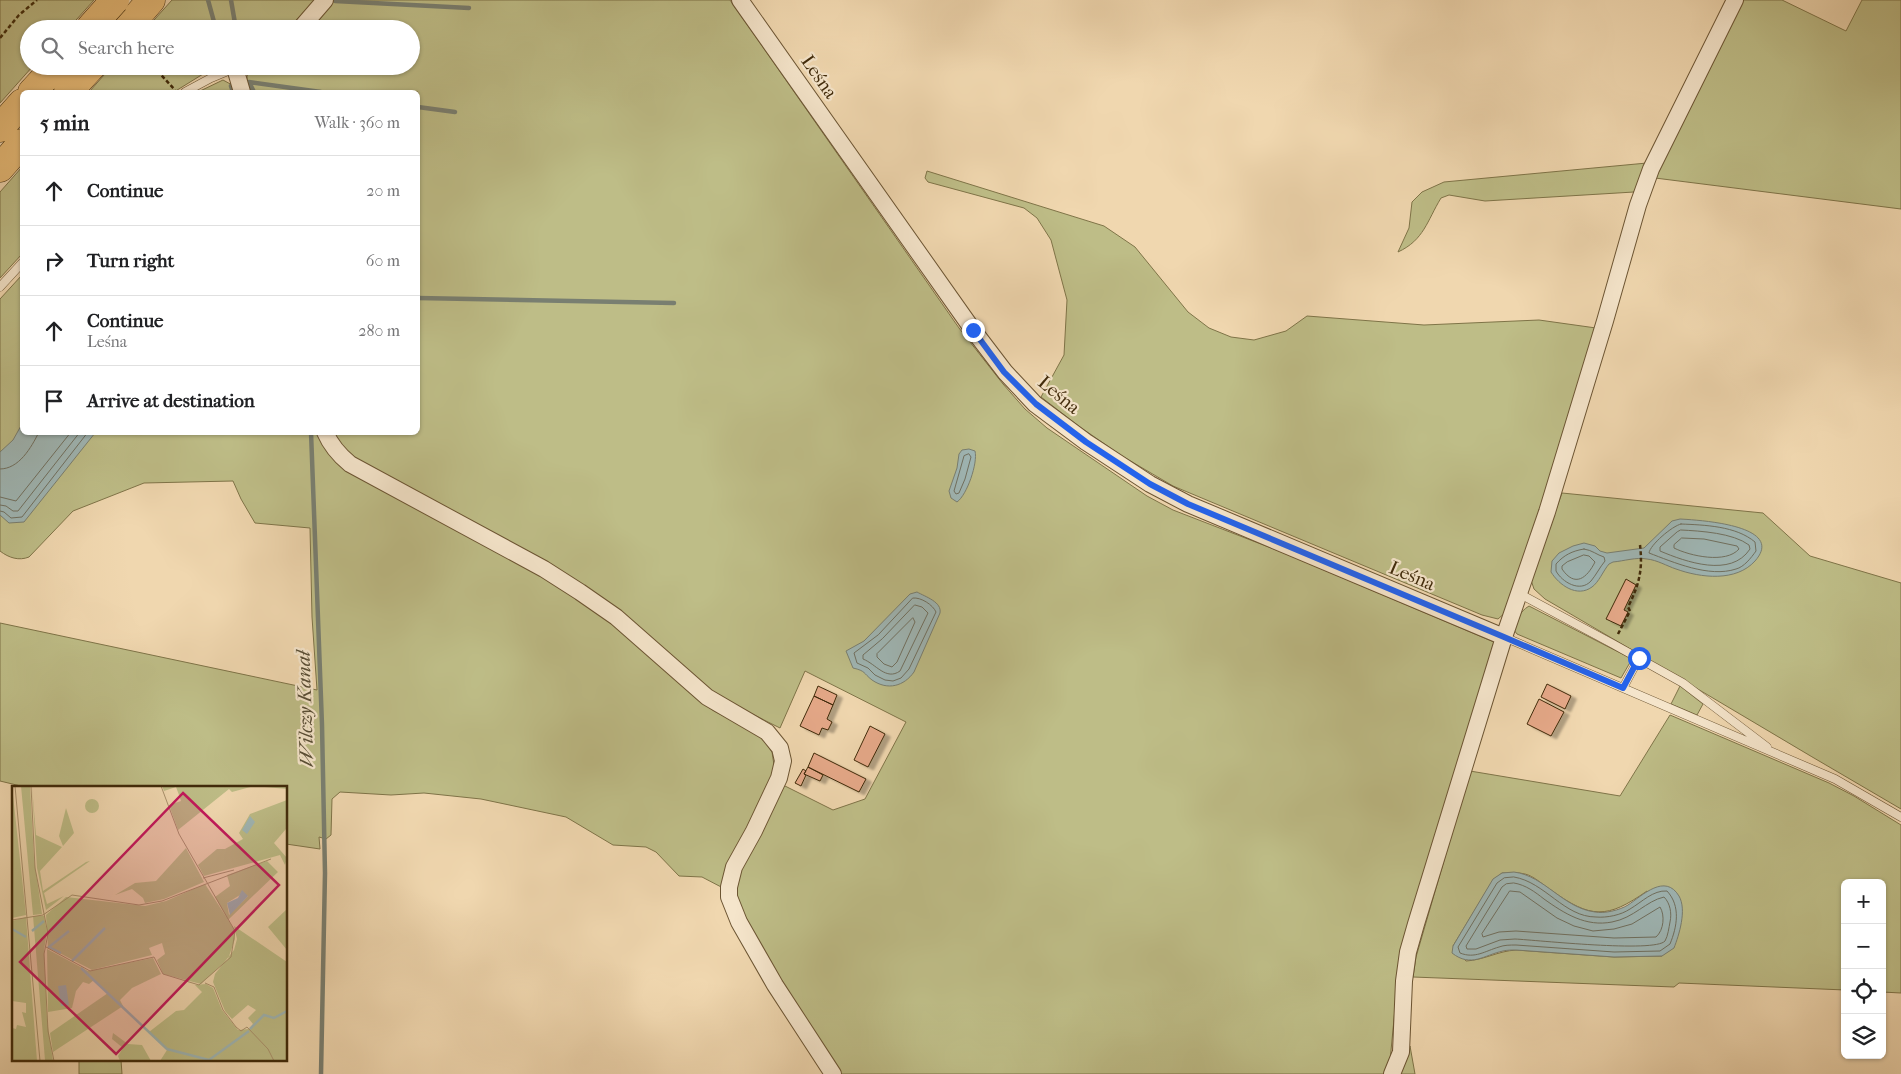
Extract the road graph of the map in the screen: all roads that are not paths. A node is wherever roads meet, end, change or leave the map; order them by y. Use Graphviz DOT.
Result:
graph roads {
  1 [pos="115,0"];
  2 [pos="151,0"];
  3 [pos="325,0"];
  4 [pos="740,0"];
  5 [pos="1735,0"];
  6 [pos="98,20"];
  7 [pos="134,20"];
  8 [pos="308,20"];
  9 [pos="48,75"];
  10 [pos="84,75"];
  11 [pos="218,75"];
  12 [pos="238,75"];
  13 [pos="34,90"];
  14 [pos="70,90"];
  15 [pos="189,90"];
  16 [pos="242,90"];
  17 [pos="20,105"];
  18 [pos="0,128"];
  19 [pos="20,145"];
  20 [pos="0,168"];
  21 [pos="20,265"];
  22 [pos="0,287"];
  23 [pos="326,435"];
  24 [pos="1520,594"];
  25 [pos="1504,637"];
  26 [pos="1639,658"];
  27 [pos="1623,688"];
  28 [pos="1774,752"];
  29 [pos="1901,818"];
  30 [pos="833,1074"];
  31 [pos="1392,1074"];
  1 -- 6 [label="highway, bridge"];
  2 -- 7 [label="highway"];
  3 -- 8 [label="street"];
  4 -- 25 [label="street, Leśna"];
  5 -- 24 [label="street"];
  9 -- 13 [label="highway"];
  10 -- 14 [label="highway"];
  11 -- 15 [label="lane"];
  12 -- 16 [label="street"];
  17 -- 18 [label="highway"];
  19 -- 20 [label="highway"];
  21 -- 22 [label="lane"];
  23 -- 30 [label="street"];
  24 -- 25 [label="street"];
  24 -- 26 [label="lane"];
  25 -- 27 [label="lane"];
  25 -- 31 [label="street"];
  26 -- 27 [label="lane"];
  26 -- 28 [label="lane"];
  27 -- 28 [label="lane"];
  28 -- 29 [label="lane"];
}
